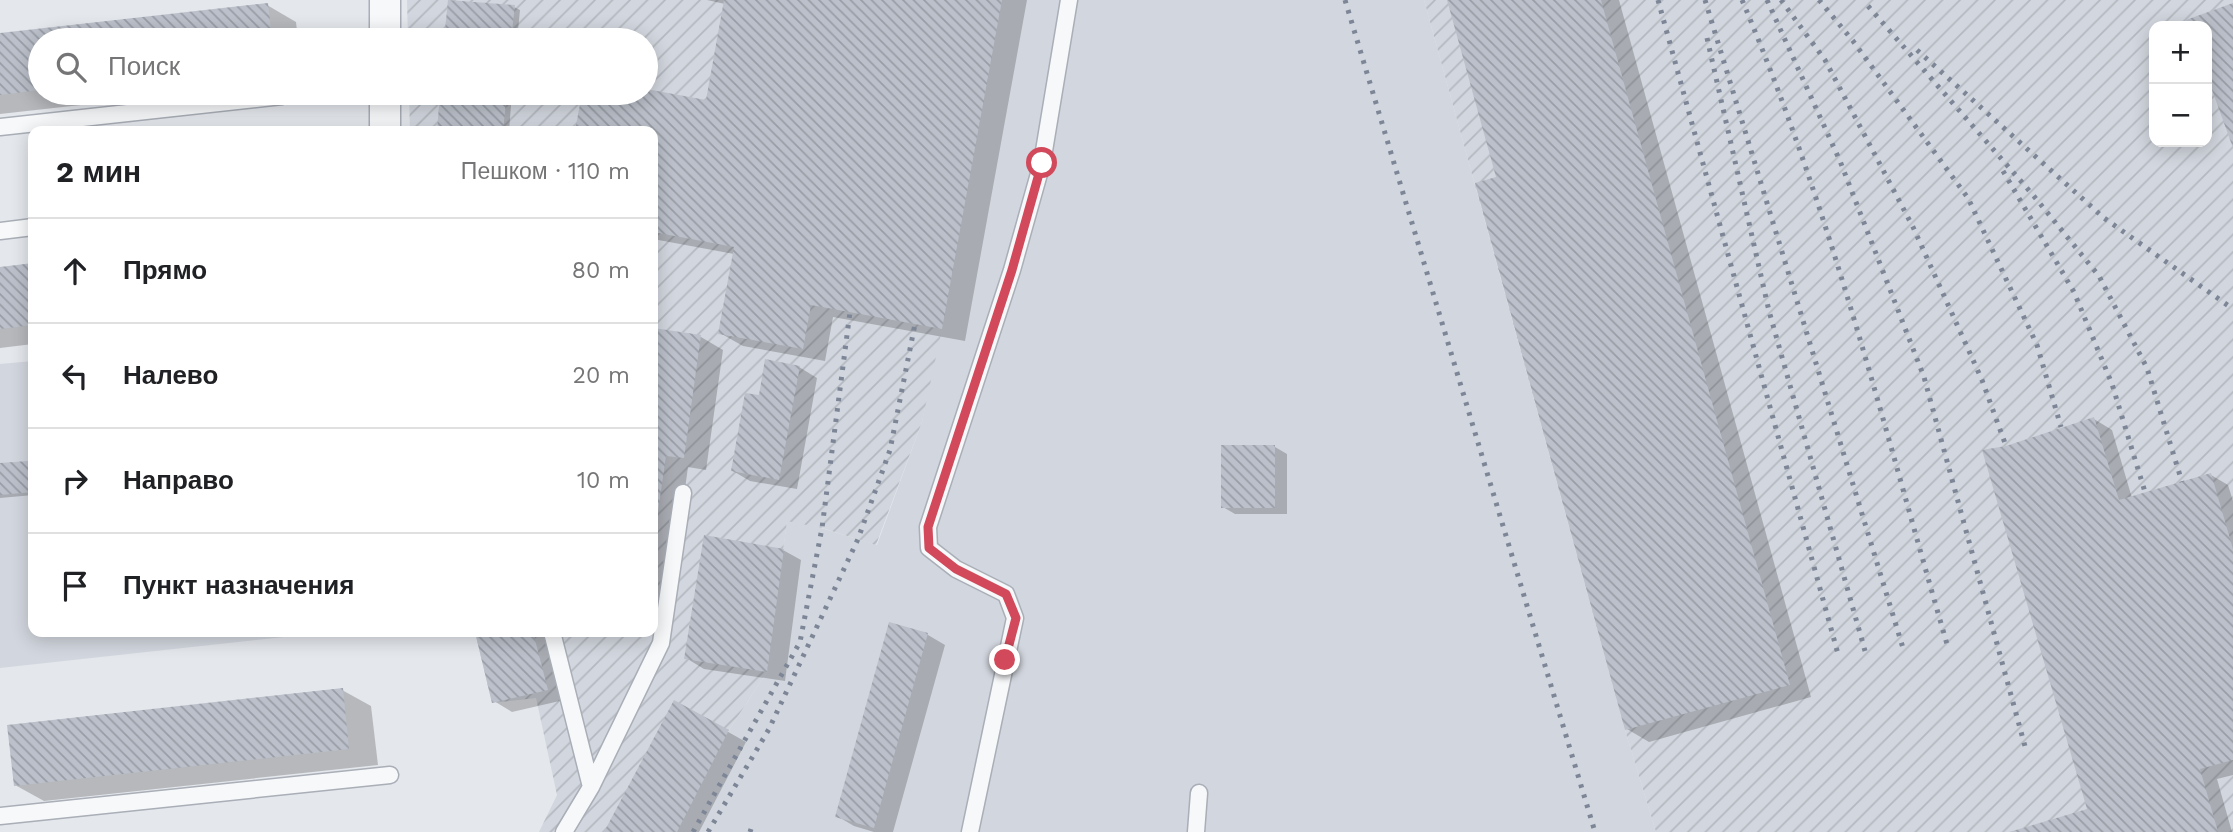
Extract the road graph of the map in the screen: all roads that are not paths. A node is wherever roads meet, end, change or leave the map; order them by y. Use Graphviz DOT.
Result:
graph roads {
  1 [pos="385,0"];
  2 [pos="1069,0"];
  3 [pos="385,28"];
  4 [pos="200,105"];
  5 [pos="385,105"];
  6 [pos="385,126"];
  7 [pos="0,127"];
  8 [pos="28,228"];
  9 [pos="0,231"];
  10 [pos="683,492"];
  11 [pos="553,637"];
  12 [pos="390,775"];
  13 [pos="591,786"];
  14 [pos="1199,793"];
  15 [pos="0,816"];
  16 [pos="564,832"];
  17 [pos="970,832"];
  18 [pos="1196,832"];
  1 -- 3 [label="street"];
  2 -- 17 [label="lane"];
  4 -- 7 [label="lane"];
  5 -- 6 [label="street"];
  8 -- 9 [label="lane"];
  10 -- 13 [label="lane"];
  11 -- 13 [label="lane"];
  12 -- 15 [label="lane"];
  13 -- 16 [label="lane"];
  14 -- 18 [label="lane"];
}
